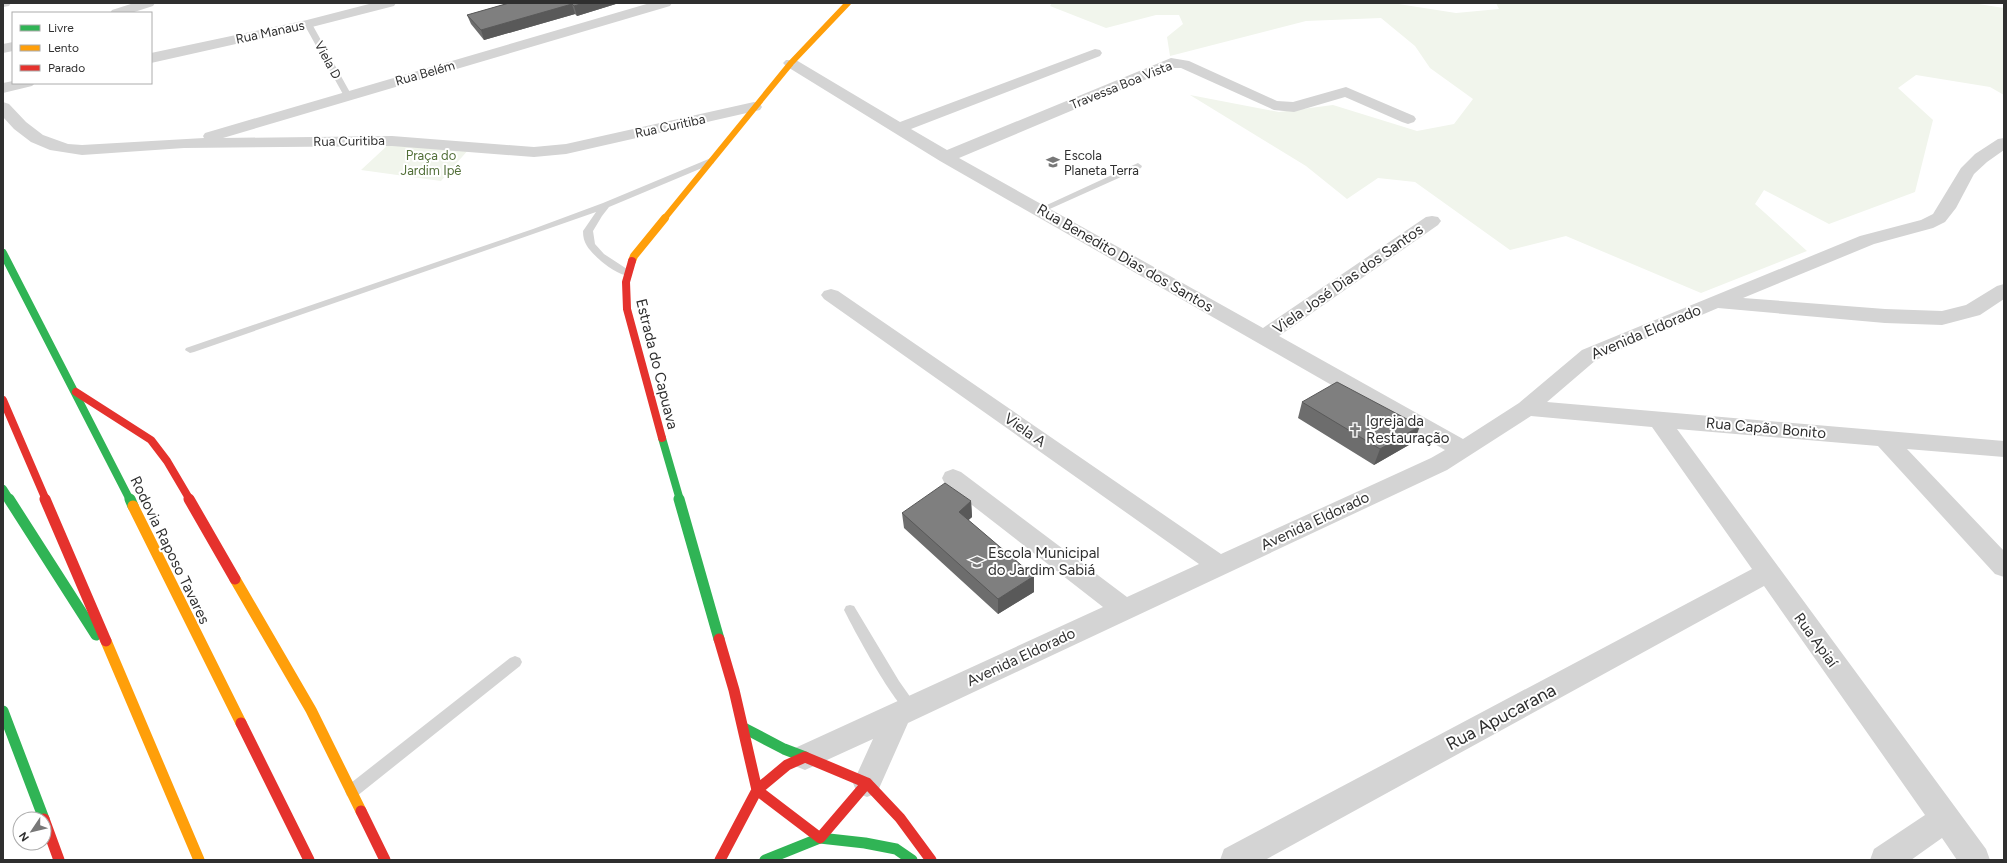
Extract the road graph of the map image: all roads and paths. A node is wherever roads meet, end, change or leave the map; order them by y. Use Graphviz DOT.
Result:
graph roads {
  1 [pos="148,3"];
  2 [pos="665,3"];
  3 [pos="848,3"];
  4 [pos="383,4"];
  5 [pos="120,12"];
  6 [pos="308,24"];
  7 [pos="1095,53"];
  8 [pos="152,58"];
  9 [pos="791,63"];
  10 [pos="22,84"];
  11 [pos="3,88"];
  12 [pos="348,96"];
  13 [pos="3,107"];
  14 [pos="754,107"];
  15 [pos="1408,119"];
  16 [pos="899,128"];
  17 [pos="184,143"];
  18 [pos="2004,143"];
  19 [pos="946,157"];
  20 [pos="710,161"];
  21 [pos="1138,166"];
  22 [pos="606,205"];
  23 [pos="1040,210"];
  24 [pos="1432,221"];
  25 [pos="3,253"];
  26 [pos="627,273"];
  27 [pos="2004,290"];
  28 [pos="831,295"];
  29 [pos="1715,302"];
  30 [pos="1264,337"];
  31 [pos="190,350"];
  32 [pos="76,392"];
  33 [pos="3,400"];
  34 [pos="1527,408"];
  35 [pos="1658,419"];
  36 [pos="1884,439"];
  37 [pos="1462,449"];
  38 [pos="2004,449"];
  39 [pos="953,478"];
  40 [pos="3,489"];
  41 [pos="1219,565"];
  42 [pos="2004,567"];
  43 [pos="1767,573"];
  44 [pos="1123,608"];
  45 [pos="850,610"];
  46 [pos="515,662"];
  47 [pos="121,676"];
  48 [pos="3,711"];
  49 [pos="904,711"];
  50 [pos="744,728"];
  51 [pos="805,757"];
  52 [pos="867,783"];
  53 [pos="757,790"];
  54 [pos="352,791"];
  55 [pos="41,811"];
  56 [pos="1946,819"];
  57 [pos="820,838"];
  58 [pos="52,841"];
  59 [pos="59,860"];
  60 [pos="198,860"];
  61 [pos="309,860"];
  62 [pos="385,860"];
  63 [pos="720,860"];
  64 [pos="765,860"];
  65 [pos="912,860"];
  66 [pos="931,860"];
  67 [pos="1235,860"];
  68 [pos="1885,860"];
  69 [pos="1975,860"];
  1 -- 5 [label="street"];
  2 -- 12 [label="street, Rua Belém"];
  3 -- 9 [label="main road, Estrada do Capuava"];
  4 -- 6 [label="street, Rua Manaus"];
  6 -- 8 [label="street, Rua Manaus"];
  6 -- 12 [label="lane, Viela D"];
  7 -- 16 [label="street"];
  9 -- 14 [label="main road, Estrada do Capuava"];
  9 -- 16 [label="street, Rua Benedito Dias dos Santos"];
  10 -- 11 [label="street"];
  12 -- 17 [label="street, Rua Belém"];
  13 -- 17 [label="street, Rua Curitiba"];
  14 -- 17 [label="street, Rua Curitiba"];
  14 -- 20 [label="main road, Estrada do Capuava"];
  15 -- 19 [label="street, Travessa Boa Vista"];
  16 -- 19 [label="street, Rua Benedito Dias dos Santos"];
  18 -- 29 [label="street, Avenida Eldorado"];
  19 -- 23 [label="street, Rua Benedito Dias dos Santos"];
  20 -- 22 [label="lane"];
  20 -- 26 [label="main road, Estrada do Capuava"];
  21 -- 23 [label="lane"];
  22 -- 26 [label="lane"];
  22 -- 31 [label="lane"];
  23 -- 30 [label="street, Rua Benedito Dias dos Santos"];
  24 -- 30 [label="street, Viela José Dias dos Santos"];
  25 -- 32 [label="main road, Rodovia Raposo Tavares"];
  26 -- 50 [label="main road, Estrada do Capuava"];
  27 -- 29 [label="street, Avenida Eldorado"];
  28 -- 41 [label="street, Viela A"];
  29 -- 34 [label="street, Avenida Eldorado"];
  30 -- 37 [label="street, Rua Benedito Dias dos Santos"];
  32 -- 54 [label="main road"];
  32 -- 61 [label="main road, Rodovia Raposo Tavares"];
  33 -- 47 [label="main road"];
  34 -- 35 [label="street, Rua Capão Bonito"];
  34 -- 37 [label="street, Avenida Eldorado"];
  35 -- 36 [label="street, Rua Capão Bonito"];
  35 -- 43 [label="street, Rua Apiaí"];
  36 -- 38 [label="street, Rua Capão Bonito"];
  36 -- 42 [label="street"];
  37 -- 41 [label="street, Avenida Eldorado"];
  39 -- 44 [label="street"];
  40 -- 47 [label="main road"];
  41 -- 44 [label="street, Avenida Eldorado"];
  43 -- 56 [label="street, Rua Apiaí"];
  43 -- 67 [label="street, Rua Apucarana"];
  44 -- 49 [label="street, Avenida Eldorado"];
  45 -- 49 [label="lane"];
  46 -- 54 [label="lane"];
  47 -- 60 [label="main road"];
  48 -- 55 [label="main road"];
  49 -- 51 [label="street, Avenida Eldorado"];
  49 -- 52 [label="street"];
  50 -- 51 [label="main road"];
  50 -- 53 [label="main road, Estrada do Capuava"];
  51 -- 52 [label="main road"];
  51 -- 53 [label="main road"];
  52 -- 57 [label="main road"];
  52 -- 66 [label="main road"];
  53 -- 57 [label="main road"];
  53 -- 63 [label="main road"];
  54 -- 62 [label="main road"];
  56 -- 68 [label="street"];
  56 -- 69 [label="street, Rua Apiaí"];
  57 -- 64 [label="main road"];
  57 -- 65 [label="main road"];
  58 -- 59 [label="main road"];
}
